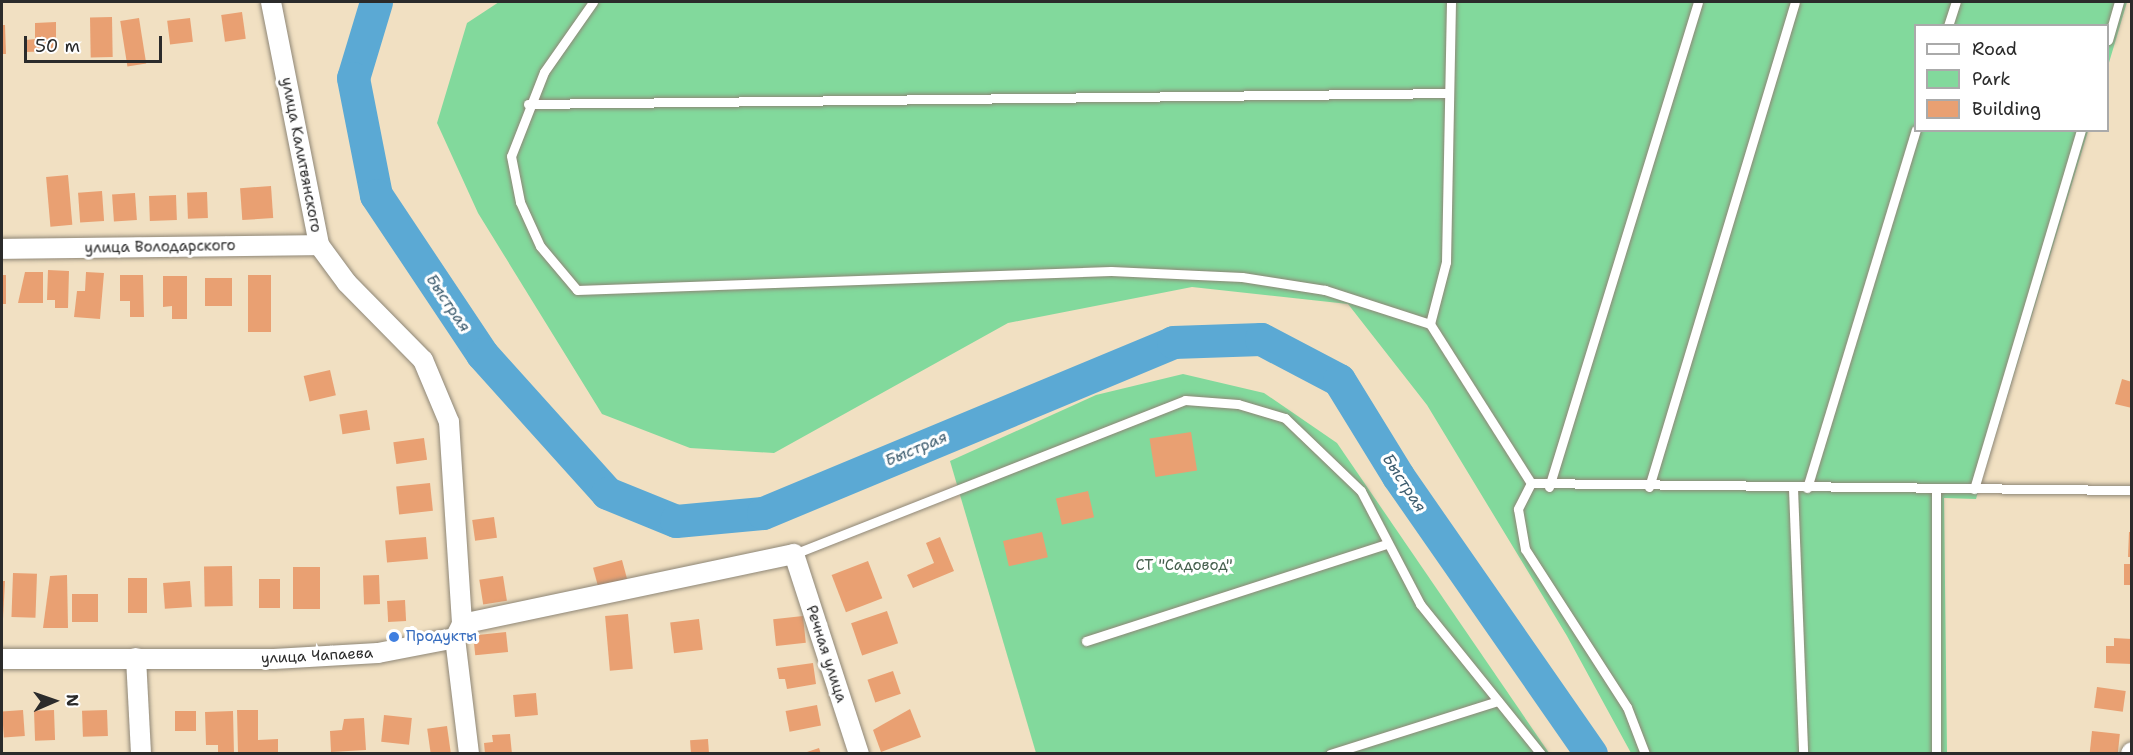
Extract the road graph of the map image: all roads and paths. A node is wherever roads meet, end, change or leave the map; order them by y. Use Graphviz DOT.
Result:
graph roads {
  1 [pos="271,2"];
  2 [pos="593,2"];
  3 [pos="1451,2"];
  4 [pos="1698,2"];
  5 [pos="1795,2"];
  6 [pos="1956,2"];
  7 [pos="2119,2"];
  8 [pos="1949,24"];
  9 [pos="2109,37"];
  10 [pos="1449,93"];
  11 [pos="528,104"];
  12 [pos="1915,132"];
  13 [pos="2080,132"];
  14 [pos="319,245"];
  15 [pos="2,249"];
  16 [pos="1430,324"];
  17 [pos="1531,483"];
  18 [pos="1549,487"];
  19 [pos="1649,488"];
  20 [pos="1793,488"];
  21 [pos="1807,488"];
  22 [pos="1936,489"];
  23 [pos="1974,489"];
  24 [pos="2132,489"];
  25 [pos="1387,544"];
  26 [pos="794,554"];
  27 [pos="459,631"];
  28 [pos="1086,641"];
  29 [pos="136,658"];
  30 [pos="2,659"];
  31 [pos="1498,700"];
  32 [pos="141,753"];
  33 [pos="469,753"];
  34 [pos="859,753"];
  35 [pos="1330,753"];
  36 [pos="1541,753"];
  37 [pos="1645,753"];
  38 [pos="1803,753"];
  39 [pos="1936,753"];
  1 -- 14 [label="street, улица Калитвянского"];
  2 -- 11 [label="lane"];
  3 -- 10 [label="lane"];
  4 -- 18 [label="lane"];
  5 -- 19 [label="lane"];
  6 -- 8 [label="lane"];
  7 -- 9 [label="lane"];
  10 -- 11 [label="lane"];
  10 -- 16 [label="lane"];
  11 -- 16 [label="lane"];
  12 -- 21 [label="lane"];
  13 -- 23 [label="lane"];
  14 -- 15 [label="street, улица Володарского"];
  14 -- 27 [label="street, улица Калитвянского"];
  16 -- 17 [label="lane"];
  17 -- 18 [label="lane"];
  17 -- 37 [label="lane"];
  18 -- 19 [label="lane"];
  19 -- 20 [label="lane"];
  20 -- 21 [label="lane"];
  20 -- 38 [label="lane"];
  21 -- 22 [label="lane"];
  22 -- 23 [label="lane"];
  22 -- 39 [label="lane"];
  23 -- 24 [label="lane"];
  25 -- 26 [label="lane"];
  25 -- 28 [label="lane"];
  25 -- 31 [label="lane"];
  26 -- 27 [label="street, улица Чапаева"];
  26 -- 34 [label="street, Речная улица"];
  27 -- 29 [label="street, улица Чапаева"];
  27 -- 33 [label="street, улица Калитвянского"];
  29 -- 30 [label="street, улица Чапаева"];
  29 -- 32 [label="street"];
  31 -- 35 [label="lane"];
  31 -- 36 [label="lane"];
}
